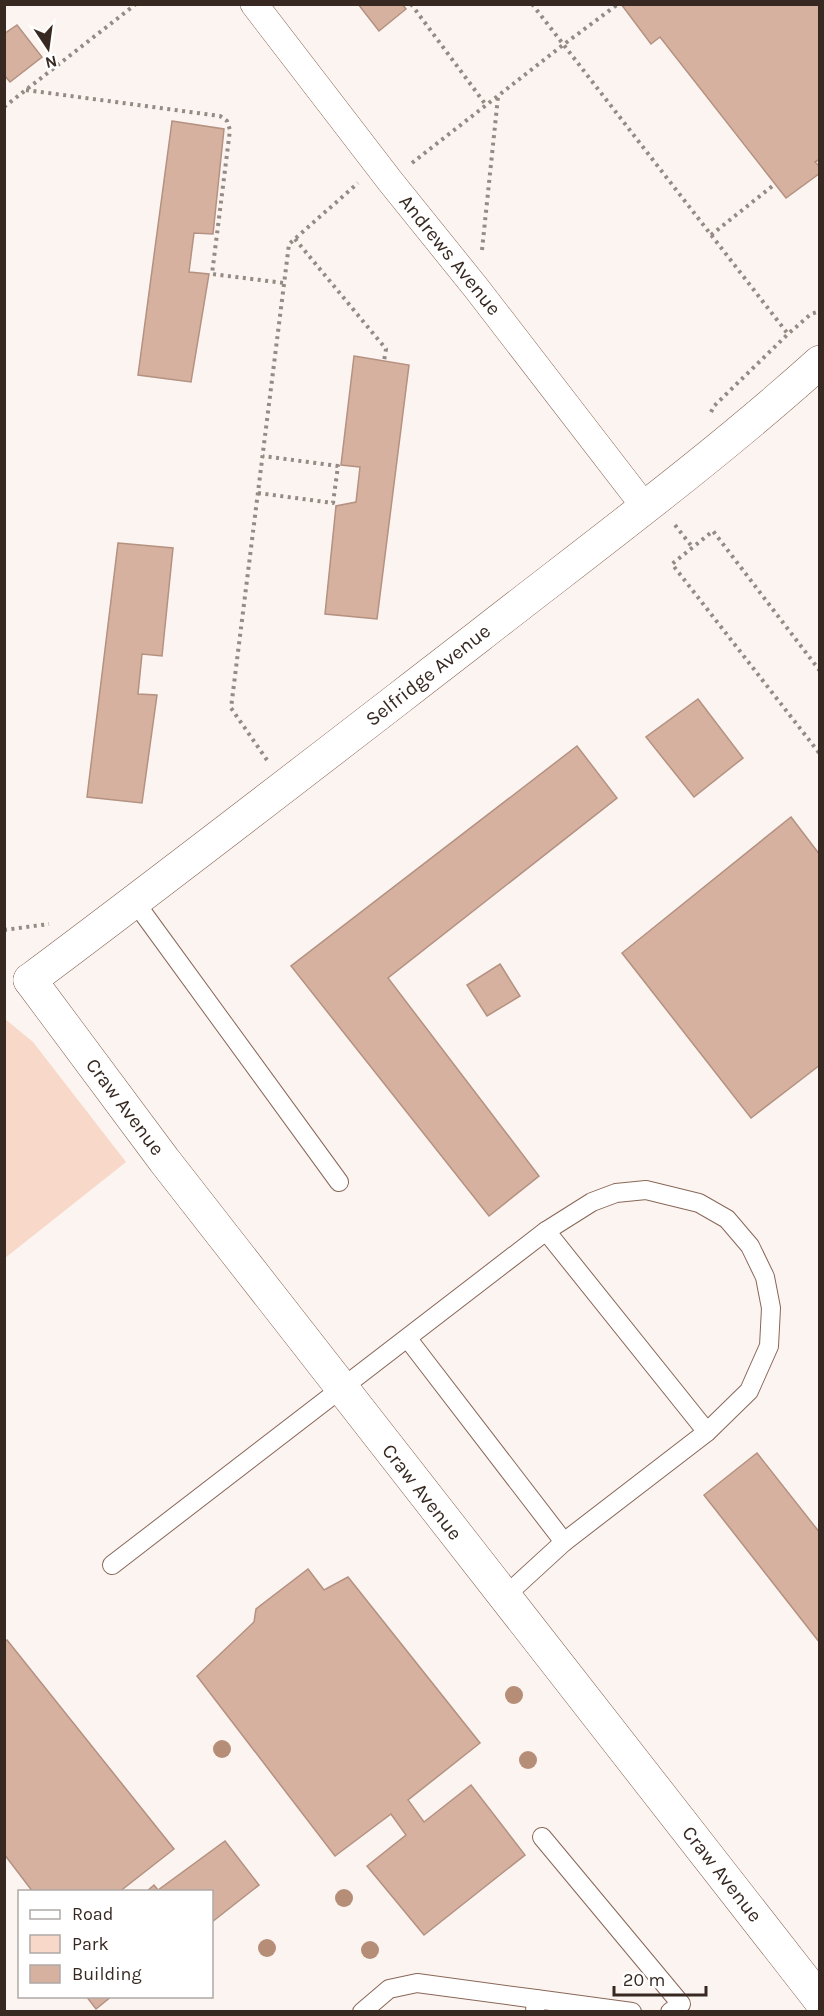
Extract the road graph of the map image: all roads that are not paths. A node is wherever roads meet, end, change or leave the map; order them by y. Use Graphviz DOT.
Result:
graph roads {
  1 [pos="254,4"];
  2 [pos="819,362"];
  3 [pos="645,507"];
  4 [pos="135,902"];
  5 [pos="17,978"];
  6 [pos="339,1182"];
  7 [pos="546,1231"];
  8 [pos="408,1339"];
  9 [pos="342,1389"];
  10 [pos="707,1432"];
  11 [pos="564,1542"];
  12 [pos="112,1565"];
  13 [pos="504,1597"];
  14 [pos="542,1837"];
  15 [pos="819,2000"];
  16 [pos="536,2005"];
  17 [pos="362,2012"];
  18 [pos="632,2012"];
  19 [pos="670,2012"];
  1 -- 3 [label="street, Andrews Avenue"];
  2 -- 3 [label="street, Selfridge Avenue"];
  3 -- 4 [label="street, Selfridge Avenue"];
  4 -- 5 [label="street, Selfridge Avenue"];
  4 -- 6 [label="lane"];
  5 -- 9 [label="street, Craw Avenue"];
  7 -- 8 [label="lane"];
  7 -- 10 [label="lane"];
  7 -- 10 [label="lane"];
  8 -- 9 [label="lane"];
  8 -- 11 [label="lane"];
  9 -- 12 [label="lane"];
  9 -- 13 [label="street, Craw Avenue"];
  10 -- 11 [label="lane"];
  11 -- 13 [label="lane"];
  13 -- 15 [label="street, Craw Avenue"];
  14 -- 19 [label="lane"];
  16 -- 17 [label="lane"];
  16 -- 18 [label="lane"];
}
